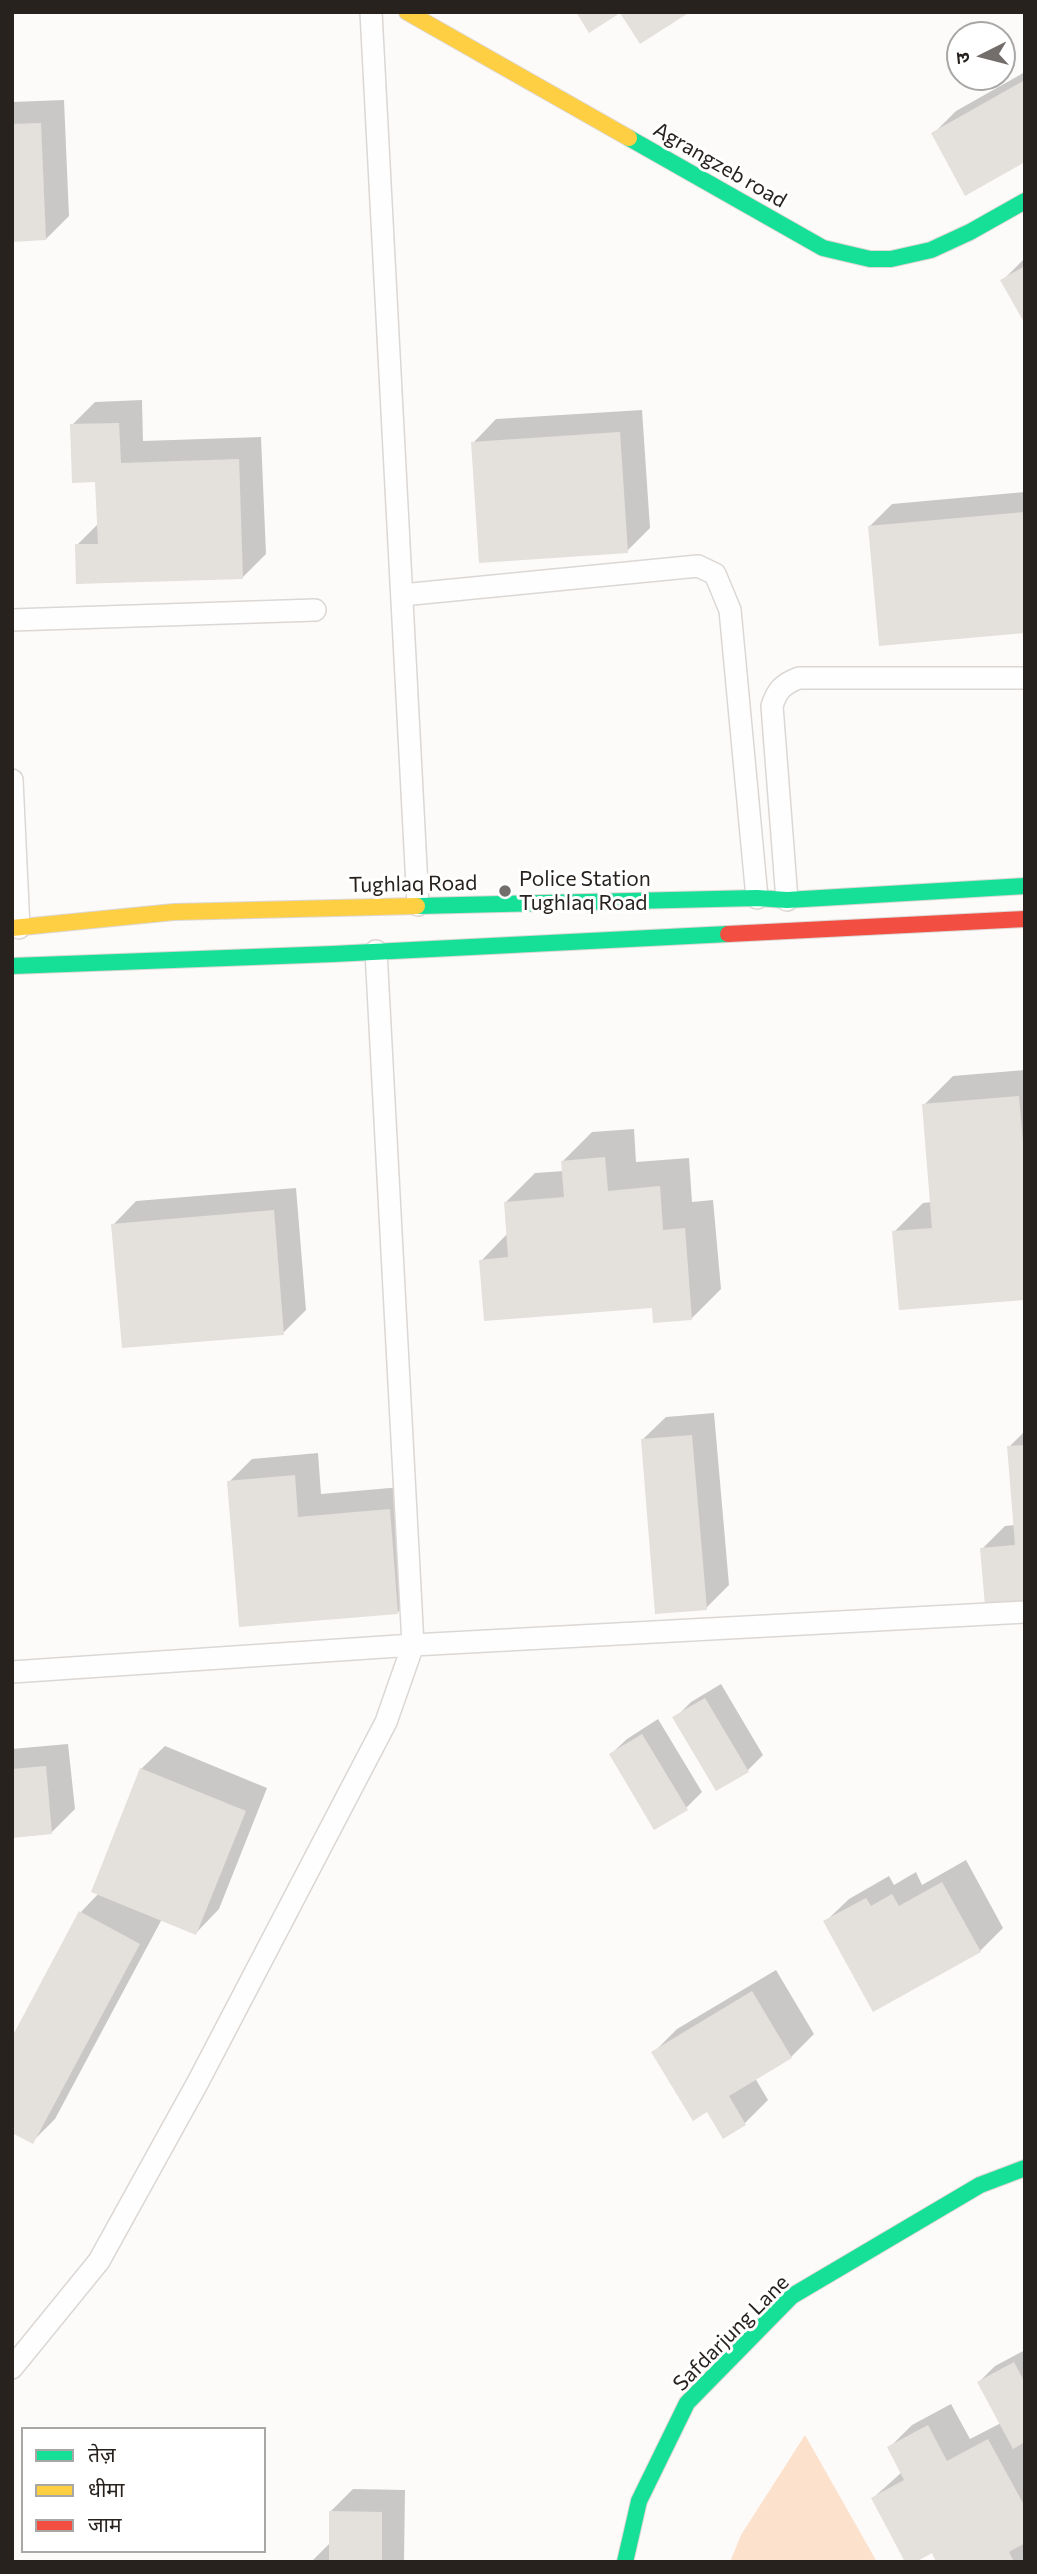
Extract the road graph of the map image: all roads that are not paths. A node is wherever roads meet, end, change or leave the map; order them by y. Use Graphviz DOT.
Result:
graph roads {
  1 [pos="371,12"];
  2 [pos="407,12"];
  3 [pos="1025,201"];
  4 [pos="402,595"];
  5 [pos="315,610"];
  6 [pos="12,620"];
  7 [pos="1025,678"];
  8 [pos="12,780"];
  9 [pos="1025,886"];
  10 [pos="757,898"];
  11 [pos="787,900"];
  12 [pos="418,905"];
  13 [pos="1025,919"];
  14 [pos="16,928"];
  15 [pos="376,951"];
  16 [pos="12,966"];
  17 [pos="1025,1612"];
  18 [pos="413,1645"];
  19 [pos="12,1672"];
  20 [pos="1025,2168"];
  21 [pos="12,2368"];
  22 [pos="625,2562"];
  1 -- 4 [label="lane"];
  2 -- 3 [label="main road, Agrangzeb road"];
  4 -- 10 [label="lane"];
  4 -- 12 [label="lane"];
  5 -- 6 [label="lane"];
  7 -- 11 [label="lane"];
  8 -- 14 [label="lane"];
  9 -- 11 [label="main road, Tughlaq Road"];
  10 -- 11 [label="main road, Tughlaq Road"];
  10 -- 12 [label="main road, Tughlaq Road"];
  12 -- 14 [label="main road, Tughlaq Road"];
  13 -- 15 [label="main road"];
  15 -- 16 [label="main road"];
  15 -- 18 [label="lane"];
  17 -- 18 [label="lane"];
  18 -- 19 [label="lane"];
  18 -- 21 [label="lane"];
  20 -- 22 [label="main road, Safdarjung Lane"];
}
